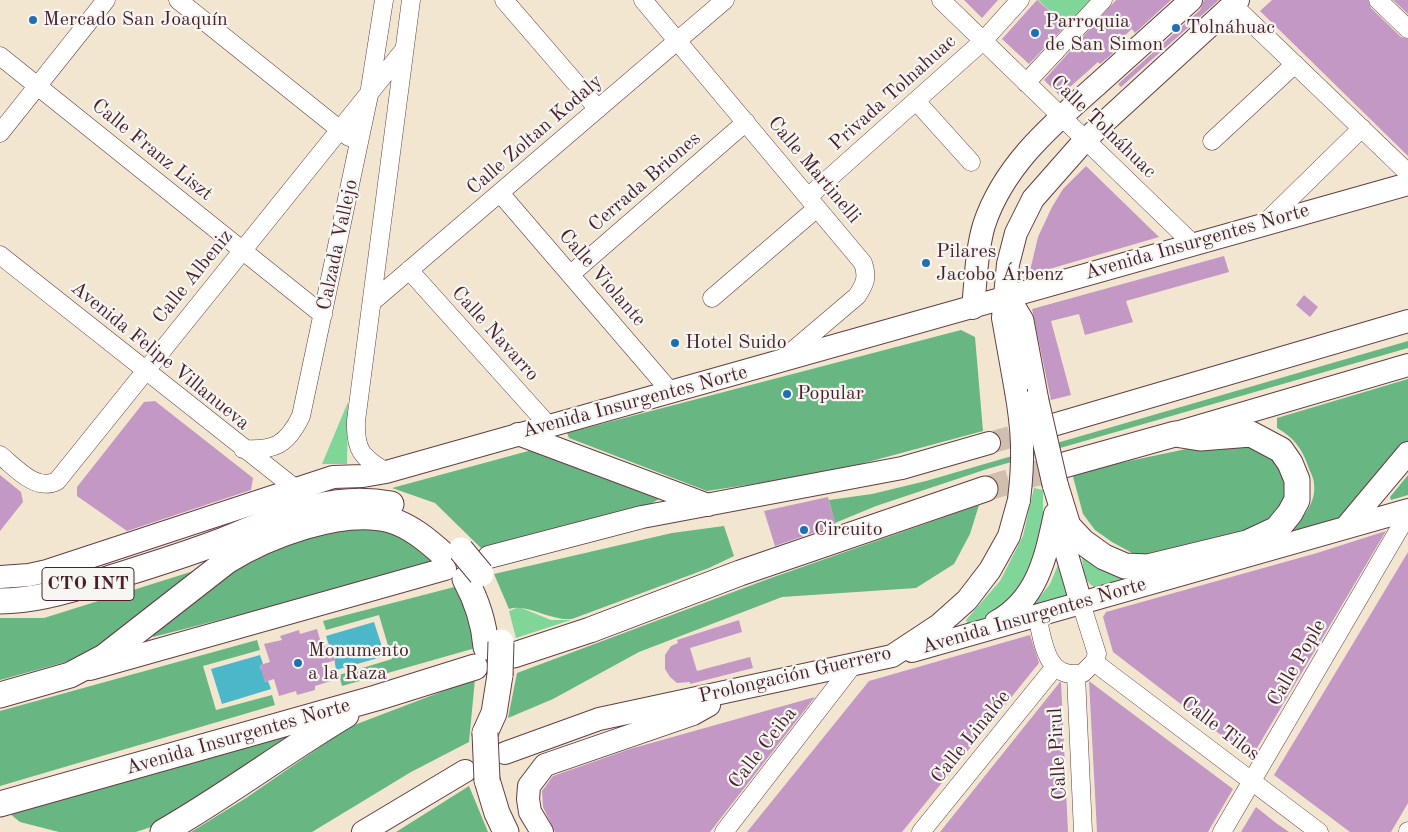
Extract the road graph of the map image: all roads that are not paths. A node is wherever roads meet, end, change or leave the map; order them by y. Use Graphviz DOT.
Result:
graph roads {
  1 [pos="106,0"];
  2 [pos="178,0"];
  3 [pos="384,0"];
  4 [pos="411,0"];
  5 [pos="504,0"];
  6 [pos="643,0"];
  7 [pos="724,0"];
  8 [pos="941,0"];
  9 [pos="1020,0"];
  10 [pos="1103,0"];
  11 [pos="1191,0"];
  12 [pos="1378,0"];
  13 [pos="1236,2"];
  14 [pos="1408,29"];
  15 [pos="677,40"];
  16 [pos="983,41"];
  17 [pos="404,50"];
  18 [pos="0,56"];
  19 [pos="1295,64"];
  20 [pos="1026,83"];
  21 [pos="37,86"];
  22 [pos="369,95"];
  23 [pos="916,101"];
  24 [pos="598,109"];
  25 [pos="1062,116"];
  26 [pos="746,122"];
  27 [pos="1362,128"];
  28 [pos="340,130"];
  29 [pos="0,132"];
  30 [pos="1085,140"];
  31 [pos="1212,142"];
  32 [pos="359,145"];
  33 [pos="971,162"];
  34 [pos="1408,173"];
  35 [pos="1408,184"];
  36 [pos="500,192"];
  37 [pos="813,202"];
  38 [pos="1266,222"];
  39 [pos="1192,243"];
  40 [pos="241,250"];
  41 [pos="0,255"];
  42 [pos="408,270"];
  43 [pos="571,274"];
  44 [pos="1006,296"];
  45 [pos="712,298"];
  46 [pos="372,302"];
  47 [pos="973,308"];
  48 [pos="323,315"];
  49 [pos="1408,321"];
  50 [pos="780,362"];
  51 [pos="1408,365"];
  52 [pos="145,371"];
  53 [pos="671,392"];
  54 [pos="1026,396"];
  55 [pos="1053,425"];
  56 [pos="549,426"];
  57 [pos="518,434"];
  58 [pos="1175,434"];
  59 [pos="989,444"];
  60 [pos="243,449"];
  61 [pos="1408,453"];
  62 [pos="0,455"];
  63 [pos="386,472"];
  64 [pos="1057,488"];
  65 [pos="296,489"];
  66 [pos="985,489"];
  67 [pos="711,506"];
  68 [pos="1408,510"];
  69 [pos="1408,514"];
  70 [pos="1346,527"];
  71 [pos="464,564"];
  72 [pos="3,578"];
  73 [pos="0,601"];
  74 [pos="1081,603"];
  75 [pos="1037,615"];
  76 [pos="978,632"];
  77 [pos="892,656"];
  78 [pos="493,661"];
  79 [pos="1094,662"];
  80 [pos="853,665"];
  81 [pos="1054,668"];
  82 [pos="1076,674"];
  83 [pos="70,675"];
  84 [pos="728,692"];
  85 [pos="0,695"];
  86 [pos="376,698"];
  87 [pos="505,753"];
  88 [pos="476,776"];
  89 [pos="1254,781"];
  90 [pos="0,804"];
  91 [pos="367,829"];
  92 [pos="163,832"];
  93 [pos="506,832"];
  94 [pos="542,832"];
  95 [pos="724,832"];
  96 [pos="921,832"];
  97 [pos="1083,832"];
  98 [pos="1222,832"];
  99 [pos="1319,832"];
  1 -- 21 [label="street"];
  2 -- 28 [label="street"];
  3 -- 22 [label="street, Calzada Vallejo"];
  4 -- 17 [label="street, Calzada Vallejo"];
  5 -- 24 [label="street"];
  6 -- 15 [label="street, Calle Martinelli"];
  7 -- 15 [label="street, Calle Zoltan Kodaly"];
  8 -- 16 [label="street, Calle Tolnáhuac"];
  9 -- 16 [label="street, Privada Tolnahuac"];
  10 -- 20 [label="street"];
  11 -- 25 [label="main road"];
  12 -- 14 [label="street"];
  13 -- 19 [label="street"];
  13 -- 30 [label="main road"];
  15 -- 24 [label="street, Calle Zoltan Kodaly"];
  15 -- 26 [label="street, Calle Martinelli"];
  16 -- 20 [label="street, Calle Tolnáhuac"];
  16 -- 23 [label="street, Privada Tolnahuac"];
  17 -- 22 [label="street, Calle Albeniz"];
  17 -- 46 [label="street, Calzada Vallejo"];
  18 -- 21 [label="street, Calle Franz Liszt"];
  19 -- 27 [label="street"];
  19 -- 31 [label="street"];
  20 -- 25 [label="street, Calle Tolnáhuac"];
  21 -- 29 [label="street"];
  21 -- 40 [label="street, Calle Franz Liszt"];
  22 -- 28 [label="street, Calle Albeniz"];
  22 -- 32 [label="street, Calzada Vallejo"];
  23 -- 33 [label="street"];
  23 -- 37 [label="street, Privada Tolnahuac"];
  24 -- 36 [label="street, Calle Zoltan Kodaly"];
  25 -- 30 [label="street, Calle Tolnáhuac"];
  25 -- 47 [label="main road"];
  26 -- 37 [label="street, Calle Martinelli"];
  26 -- 43 [label="street, Cerrada Briones"];
  27 -- 34 [label="street"];
  27 -- 38 [label="street"];
  28 -- 32 [label="street"];
  28 -- 40 [label="street, Calle Albeniz"];
  30 -- 39 [label="street, Calle Tolnáhuac"];
  30 -- 44 [label="main road"];
  32 -- 48 [label="street, Calzada Vallejo"];
  35 -- 38 [label="main road, Avenida Insurgentes Norte"];
  36 -- 42 [label="street, Calle Zoltan Kodaly"];
  36 -- 43 [label="street, Calle Violante"];
  37 -- 45 [label="street, Privada Tolnahuac"];
  37 -- 50 [label="street, Calle Martinelli"];
  38 -- 39 [label="main road, Avenida Insurgentes Norte"];
  39 -- 44 [label="main road, Avenida Insurgentes Norte"];
  40 -- 48 [label="street, Calle Franz Liszt"];
  40 -- 52 [label="street, Calle Albeniz"];
  41 -- 52 [label="street, Avenida Felipe Villanueva"];
  42 -- 46 [label="street, Calle Zoltan Kodaly"];
  42 -- 56 [label="street, Calle Navarro"];
  43 -- 53 [label="street, Calle Violante"];
  44 -- 47 [label="main road, Avenida Insurgentes Norte"];
  44 -- 54 [label="highway"];
  46 -- 63 [label="street, Calzada Vallejo"];
  47 -- 50 [label="main road, Avenida Insurgentes Norte"];
  48 -- 60 [label="street, Calzada Vallejo"];
  49 -- 55 [label="main road"];
  50 -- 53 [label="main road, Avenida Insurgentes Norte"];
  51 -- 58 [label="main road"];
  52 -- 60 [label="street, Avenida Felipe Villanueva"];
  52 -- 62 [label="street, Calle Albeniz"];
  53 -- 56 [label="main road, Avenida Insurgentes Norte"];
  54 -- 64 [label="highway, bridge"];
  54 -- 77 [label="main road, Prolongación Guerrero, bridge"];
  56 -- 57 [label="main road, Avenida Insurgentes Norte"];
  57 -- 63 [label="main road, Avenida Insurgentes Norte"];
  57 -- 67 [label="main road"];
  58 -- 64 [label="highway"];
  58 -- 64 [label="highway"];
  59 -- 67 [label="main road"];
  60 -- 65 [label="street, Avenida Felipe Villanueva"];
  61 -- 70 [label="main road"];
  63 -- 65 [label="main road, Avenida Insurgentes Norte"];
  64 -- 74 [label="main road"];
  64 -- 76 [label="main road"];
  65 -- 72 [label="main road, Avenida Insurgentes Norte"];
  66 -- 78 [label="highway, Avenida Insurgentes Norte"];
  67 -- 71 [label="main road"];
  68 -- 70 [label="main road, Avenida Insurgentes Norte"];
  69 -- 89 [label="street, Calle Pople"];
  70 -- 74 [label="main road, Avenida Insurgentes Norte"];
  71 -- 73 [label="highway, CTO INT"];
  71 -- 78 [label="highway"];
  71 -- 83 [label="main road"];
  71 -- 83 [label="highway"];
  74 -- 75 [label="main road, Avenida Insurgentes Norte"];
  74 -- 79 [label="street"];
  75 -- 76 [label="main road, Avenida Insurgentes Norte"];
  75 -- 81 [label="street"];
  76 -- 77 [label="main road, Avenida Insurgentes Norte"];
  77 -- 80 [label="main road, Prolongación Guerrero"];
  78 -- 86 [label="highway, Avenida Insurgentes Norte"];
  78 -- 88 [label="highway, bridge"];
  79 -- 82 [label="street"];
  79 -- 89 [label="street, Calle Tilos"];
  80 -- 84 [label="main road, Prolongación Guerrero"];
  80 -- 95 [label="street, Calle Ceiba"];
  81 -- 82 [label="street"];
  81 -- 96 [label="street, Calle Linalóe"];
  82 -- 97 [label="street, Calle Pirul"];
  83 -- 85 [label="highway"];
  84 -- 87 [label="main road, Prolongación Guerrero"];
  84 -- 94 [label="main road"];
  86 -- 90 [label="highway, Avenida Insurgentes Norte"];
  86 -- 92 [label="highway"];
  88 -- 91 [label="main road"];
  88 -- 93 [label="highway"];
  89 -- 98 [label="street, Calle Pople"];
  89 -- 99 [label="street, Calle Tilos"];
}
